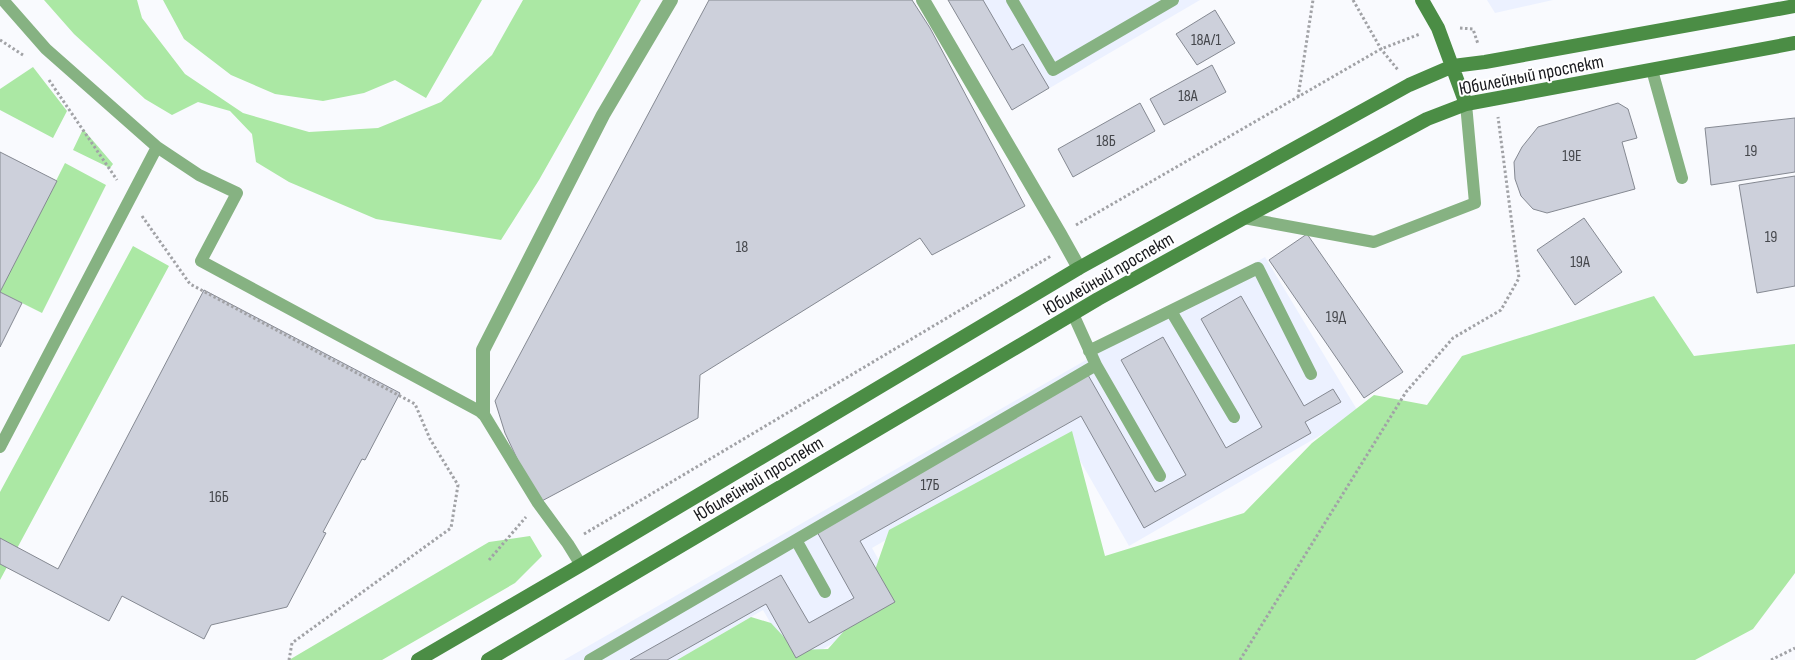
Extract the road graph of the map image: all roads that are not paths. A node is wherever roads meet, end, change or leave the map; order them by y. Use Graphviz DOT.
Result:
graph roads {
  1 [pos="3,0"];
  2 [pos="671,0"];
  3 [pos="923,0"];
  4 [pos="1012,0"];
  5 [pos="1173,0"];
  6 [pos="1422,0"];
  7 [pos="1795,6"];
  8 [pos="1795,43"];
  9 [pos="1453,66"];
  10 [pos="1652,70"];
  11 [pos="1466,104"];
  12 [pos="157,147"];
  13 [pos="1682,178"];
  14 [pos="1244,218"];
  15 [pos="1079,268"];
  16 [pos="1171,311"];
  17 [pos="1073,314"];
  18 [pos="1089,351"];
  19 [pos="1096,365"];
  20 [pos="1311,374"];
  21 [pos="483,413"];
  22 [pos="1234,417"];
  23 [pos="0,448"];
  24 [pos="1160,476"];
  25 [pos="796,540"];
  26 [pos="581,566"];
  27 [pos="825,592"];
  28 [pos="418,660"];
  29 [pos="488,660"];
  30 [pos="590,660"];
  1 -- 12 [label="lane"];
  2 -- 21 [label="street"];
  3 -- 15 [label="street"];
  4 -- 5 [label="lane"];
  6 -- 9 [label="main road"];
  7 -- 9 [label="main road, Юбилейный проспект"];
  8 -- 10 [label="main road, Юбилейный проспект"];
  9 -- 11 [label="main road"];
  9 -- 15 [label="main road, Юбилейный проспект"];
  10 -- 11 [label="main road, Юбилейный проспект"];
  10 -- 13 [label="lane"];
  11 -- 14 [label="main road, Юбилейный проспект"];
  11 -- 14 [label="lane"];
  12 -- 21 [label="lane"];
  12 -- 23 [label="lane"];
  14 -- 17 [label="main road, Юбилейный проспект"];
  15 -- 26 [label="main road, Юбилейный проспект"];
  16 -- 18 [label="lane"];
  16 -- 20 [label="lane"];
  16 -- 22 [label="lane"];
  17 -- 18 [label="lane"];
  17 -- 29 [label="main road, Юбилейный проспект"];
  18 -- 19 [label="lane"];
  19 -- 24 [label="lane"];
  19 -- 25 [label="lane"];
  21 -- 26 [label="lane"];
  25 -- 27 [label="lane"];
  25 -- 30 [label="lane"];
  26 -- 28 [label="main road, Юбилейный проспект"];
}
